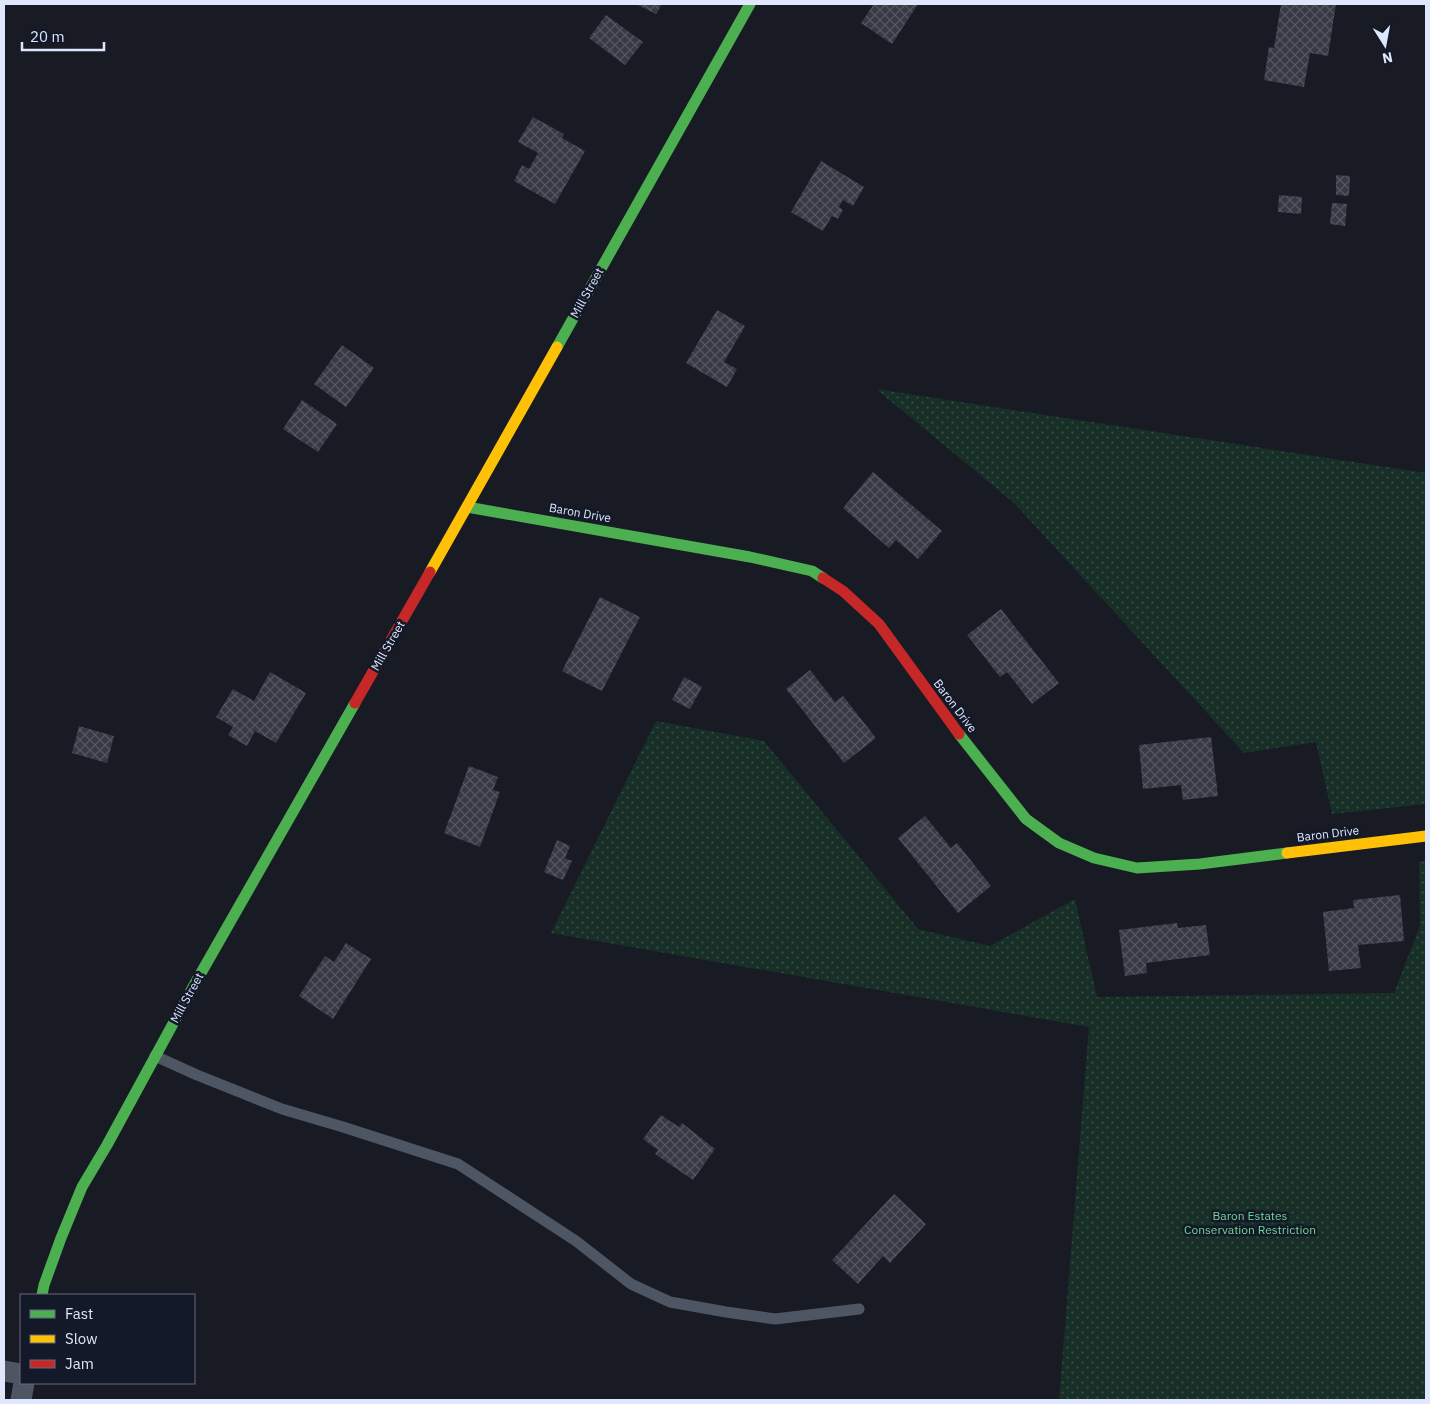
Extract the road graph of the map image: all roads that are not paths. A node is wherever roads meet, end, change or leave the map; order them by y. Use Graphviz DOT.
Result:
graph roads {
  1 [pos="750,4"];
  2 [pos="468,507"];
  3 [pos="1426,836"];
  4 [pos="156,1056"];
  5 [pos="42,1294"];
  6 [pos="860,1309"];
  7 [pos="4,1371"];
  8 [pos="20,1374"];
  9 [pos="24,1384"];
  10 [pos="21,1400"];
  1 -- 2 [label="street, Mill Street"];
  2 -- 3 [label="street, Baron Drive"];
  2 -- 4 [label="street, Mill Street"];
  4 -- 5 [label="street, Mill Street"];
  4 -- 6 [label="lane"];
  7 -- 8 [label="street"];
  9 -- 10 [label="street"];
}
